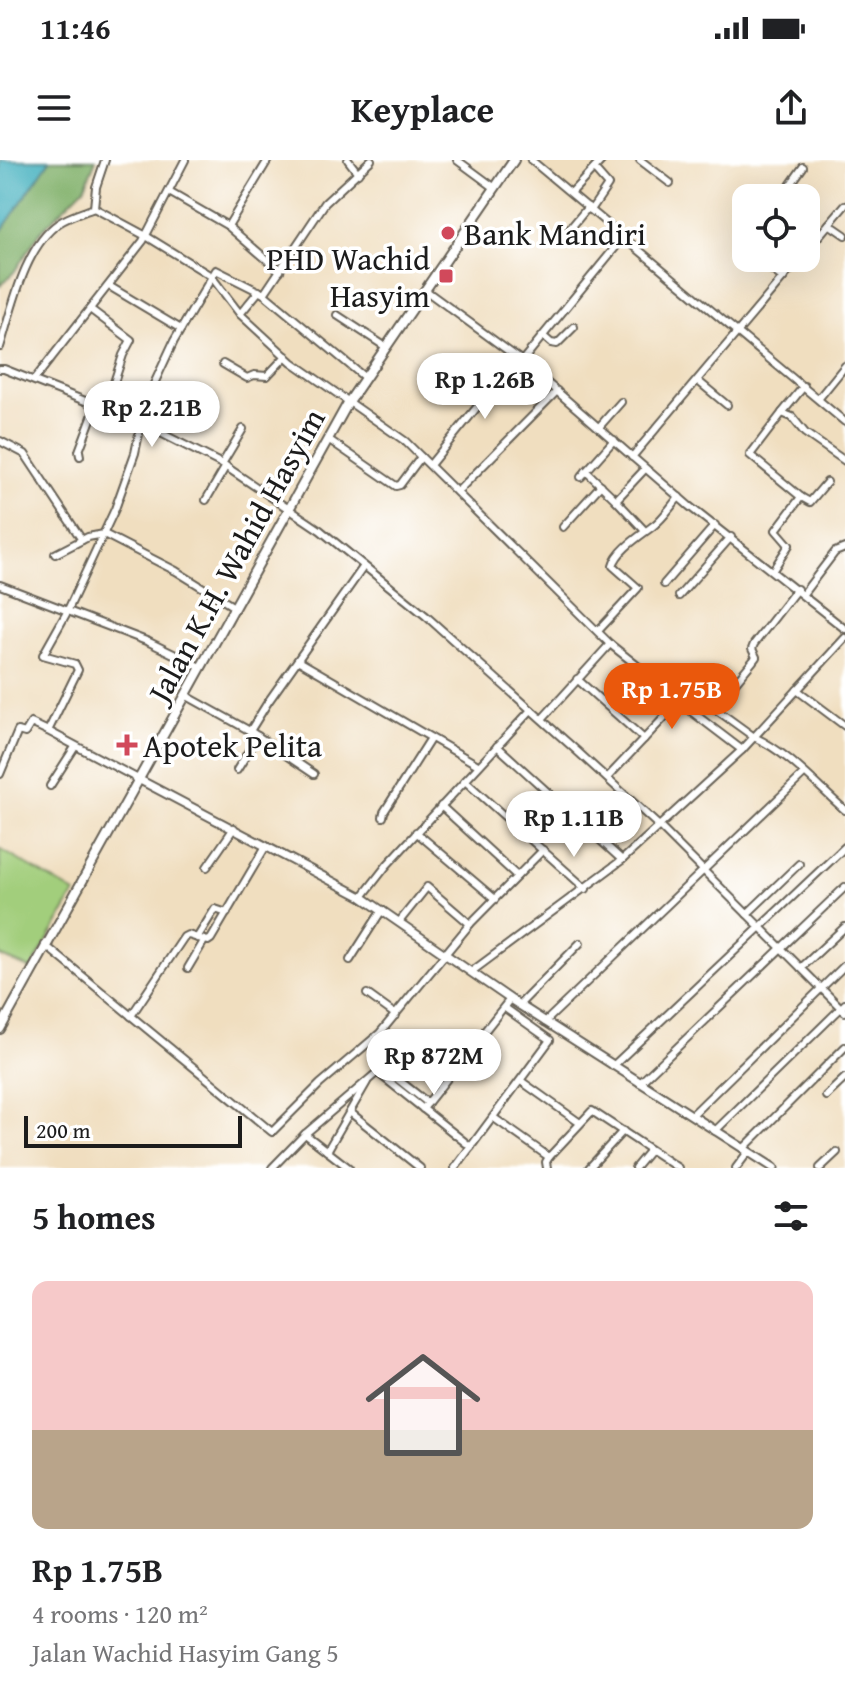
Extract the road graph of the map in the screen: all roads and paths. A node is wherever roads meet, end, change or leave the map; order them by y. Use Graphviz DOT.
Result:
graph roads {
  1 [pos="105,160"];
  2 [pos="185,160"];
  3 [pos="268,160"];
  4 [pos="348,160"];
  5 [pos="371,160"];
  6 [pos="457,160"];
  7 [pos="514,160"];
  8 [pos="531,160"];
  9 [pos="602,160"];
  10 [pos="640,160"];
  11 [pos="803,167"];
  12 [pos="594,169"];
  13 [pos="358,173"];
  14 [pos="670,183"];
  15 [pos="791,184"];
  16 [pos="495,188"];
  17 [pos="169,192"];
  18 [pos="572,192"];
  19 [pos="845,205"];
  20 [pos="94,208"];
  21 [pos="589,209"];
  22 [pos="829,224"];
  23 [pos="228,226"];
  24 [pos="820,234"];
  25 [pos="845,235"];
  26 [pos="146,236"];
  27 [pos="564,236"];
  28 [pos="623,238"];
  29 [pos="280,271"];
  30 [pos="775,272"];
  31 [pos="788,272"];
  32 [pos="211,276"];
  33 [pos="783,278"];
  34 [pos="109,286"];
  35 [pos="425,290"];
  36 [pos="261,293"];
  37 [pos="90,309"];
  38 [pos="240,314"];
  39 [pos="337,315"];
  40 [pos="574,327"];
  41 [pos="181,329"];
  42 [pos="739,333"];
  43 [pos="543,336"];
  44 [pos="0,347"];
  45 [pos="386,347"];
  46 [pos="286,356"];
  47 [pos="520,359"];
  48 [pos="223,364"];
  49 [pos="845,366"];
  50 [pos="0,369"];
  51 [pos="364,377"];
  52 [pos="34,380"];
  53 [pos="698,381"];
  54 [pos="804,386"];
  55 [pos="557,391"];
  56 [pos="819,398"];
  57 [pos="350,400"];
  58 [pos="621,402"];
  59 [pos="727,405"];
  60 [pos="96,406"];
  61 [pos="105,410"];
  62 [pos="782,413"];
  63 [pos="845,422"];
  64 [pos="141,423"];
  65 [pos="599,427"];
  66 [pos="243,429"];
  67 [pos="328,439"];
  68 [pos="614,440"];
  69 [pos="0,441"];
  70 [pos="80,456"];
  71 [pos="421,457"];
  72 [pos="632,457"];
  73 [pos="845,461"];
  74 [pos="224,465"];
  75 [pos="430,465"];
  76 [pos="645,469"];
  77 [pos="827,482"];
  78 [pos="601,485"];
  79 [pos="457,492"];
  80 [pos="679,497"];
  81 [pos="801,497"];
  82 [pos="206,500"];
  83 [pos="616,500"];
  84 [pos="290,507"];
  85 [pos="715,525"];
  86 [pos="563,527"];
  87 [pos="645,531"];
  88 [pos="104,534"];
  89 [pos="731,537"];
  90 [pos="82,540"];
  91 [pos="845,548"];
  92 [pos="55,554"];
  93 [pos="364,566"];
  94 [pos="773,570"];
  95 [pos="664,584"];
  96 [pos="0,585"];
  97 [pos="800,591"];
  98 [pos="679,596"];
  99 [pos="234,607"];
  100 [pos="67,609"];
  101 [pos="845,629"];
  102 [pos="598,631"];
  103 [pos="845,638"];
  104 [pos="610,644"];
  105 [pos="299,661"];
  106 [pos="200,667"];
  107 [pos="577,679"];
  108 [pos="797,690"];
  109 [pos="185,695"];
  110 [pos="715,707"];
  111 [pos="531,710"];
  112 [pos="542,719"];
  113 [pos="845,726"];
  114 [pos="48,731"];
  115 [pos="250,731"];
  116 [pos="258,736"];
  117 [pos="754,737"];
  118 [pos="431,738"];
  119 [pos="644,739"];
  120 [pos="497,746"];
  121 [pos="75,747"];
  122 [pos="742,750"];
  123 [pos="478,765"];
  124 [pos="237,770"];
  125 [pos="0,774"];
  126 [pos="314,774"];
  127 [pos="804,774"];
  128 [pos="607,778"];
  129 [pos="140,780"];
  130 [pos="465,781"];
  131 [pos="50,786"];
  132 [pos="441,806"];
  133 [pos="845,810"];
  134 [pos="383,817"];
  135 [pos="659,826"];
  136 [pos="234,828"];
  137 [pos="416,832"];
  138 [pos="266,846"];
  139 [pos="845,847"];
  140 [pos="543,850"];
  141 [pos="622,860"];
  142 [pos="799,864"];
  143 [pos="207,867"];
  144 [pos="704,871"];
  145 [pos="517,876"];
  146 [pos="845,887"];
  147 [pos="586,889"];
  148 [pos="362,897"];
  149 [pos="495,899"];
  150 [pos="382,910"];
  151 [pos="227,913"];
  152 [pos="747,914"];
  153 [pos="399,922"];
  154 [pos="470,924"];
  155 [pos="760,927"];
  156 [pos="845,927"];
  157 [pos="200,940"];
  158 [pos="580,943"];
  159 [pos="45,945"];
  160 [pos="781,949"];
  161 [pos="444,953"];
  162 [pos="350,960"];
  163 [pos="845,965"];
  164 [pos="188,968"];
  165 [pos="801,968"];
  166 [pos="471,972"];
  167 [pos="821,989"];
  168 [pos="367,994"];
  169 [pos="510,999"];
  170 [pos="519,1005"];
  171 [pos="505,1008"];
  172 [pos="844,1008"];
  173 [pos="396,1015"];
  174 [pos="131,1016"];
  175 [pos="545,1022"];
  176 [pos="0,1029"];
  177 [pos="845,1047"];
  178 [pos="613,1066"];
  179 [pos="845,1078"];
  180 [pos="369,1079"];
  181 [pos="521,1081"];
  182 [pos="640,1083"];
  183 [pos="826,1096"];
  184 [pos="426,1106"];
  185 [pos="351,1113"];
  186 [pos="692,1115"];
  187 [pos="494,1118"];
  188 [pos="580,1123"];
  189 [pos="623,1131"];
  190 [pos="715,1131"];
  191 [pos="305,1134"];
  192 [pos="471,1147"];
  193 [pos="650,1150"];
  194 [pos="746,1150"];
  195 [pos="327,1151"];
  196 [pos="837,1152"];
  197 [pos="549,1157"];
  198 [pos="276,1166"];
  199 [pos="349,1168"];
  200 [pos="420,1168"];
  201 [pos="455,1168"];
  202 [pos="547,1168"];
  203 [pos="589,1168"];
  204 [pos="635,1168"];
  205 [pos="678,1168"];
  206 [pos="736,1168"];
  207 [pos="774,1168"];
  208 [pos="820,1168"];
  1 -- 20 [label="street"];
  2 -- 17 [label="street"];
  3 -- 23 [label="street"];
  4 -- 13 [label="street"];
  5 -- 13 [label="street"];
  6 -- 16 [label="street"];
  7 -- 16 [label="main road, Jalan K.H. Wahid Hasyim"];
  8 -- 18 [label="street"];
  9 -- 12 [label="street"];
  10 -- 14 [label="street"];
  11 -- 15 [label="street"];
  12 -- 18 [label="street"];
  12 -- 21 [label="street"];
  13 -- 29 [label="street"];
  16 -- 35 [label="main road, Jalan K.H. Wahid Hasyim"];
  17 -- 23 [label="street"];
  17 -- 26 [label="street"];
  18 -- 21 [label="street"];
  19 -- 22 [label="street"];
  20 -- 26 [label="street"];
  20 -- 44 [label="street"];
  21 -- 27 [label="street"];
  21 -- 28 [label="street"];
  22 -- 24 [label="street"];
  22 -- 25 [label="street"];
  23 -- 29 [label="street"];
  26 -- 32 [label="street"];
  26 -- 34 [label="street"];
  28 -- 42 [label="street"];
  28 -- 43 [label="street"];
  29 -- 36 [label="street"];
  30 -- 33 [label="street"];
  31 -- 33 [label="street"];
  32 -- 36 [label="street"];
  32 -- 38 [label="street"];
  32 -- 41 [label="street"];
  33 -- 42 [label="street"];
  34 -- 37 [label="street"];
  34 -- 41 [label="street"];
  35 -- 45 [label="main road, Jalan K.H. Wahid Hasyim"];
  35 -- 47 [label="street"];
  36 -- 38 [label="street"];
  36 -- 51 [label="street"];
  37 -- 52 [label="street"];
  37 -- 61 [label="street"];
  38 -- 46 [label="street"];
  39 -- 45 [label="street"];
  40 -- 43 [label="street"];
  41 -- 64 [label="street"];
  42 -- 53 [label="street"];
  42 -- 54 [label="street"];
  43 -- 47 [label="street"];
  45 -- 51 [label="main road, Jalan K.H. Wahid Hasyim"];
  46 -- 48 [label="street"];
  46 -- 57 [label="street"];
  47 -- 55 [label="street"];
  47 -- 75 [label="street"];
  49 -- 56 [label="street"];
  50 -- 52 [label="street"];
  51 -- 57 [label="main road, Jalan K.H. Wahid Hasyim"];
  52 -- 60 [label="street"];
  53 -- 59 [label="street"];
  53 -- 72 [label="street"];
  54 -- 56 [label="street"];
  54 -- 62 [label="street"];
  55 -- 65 [label="street"];
  55 -- 79 [label="street"];
  56 -- 63 [label="street"];
  57 -- 67 [label="main road, Jalan K.H. Wahid Hasyim"];
  57 -- 71 [label="street"];
  58 -- 65 [label="street"];
  60 -- 61 [label="street"];
  60 -- 70 [label="street"];
  61 -- 64 [label="street"];
  62 -- 73 [label="street"];
  62 -- 81 [label="street"];
  64 -- 74 [label="street"];
  64 -- 88 [label="street"];
  65 -- 68 [label="street"];
  66 -- 74 [label="street"];
  67 -- 71 [label="street"];
  67 -- 84 [label="main road, Jalan K.H. Wahid Hasyim"];
  68 -- 72 [label="street"];
  68 -- 78 [label="street"];
  69 -- 90 [label="street"];
  71 -- 75 [label="street"];
  72 -- 76 [label="street"];
  74 -- 82 [label="street"];
  74 -- 84 [label="street"];
  75 -- 79 [label="street"];
  76 -- 80 [label="street"];
  76 -- 83 [label="street"];
  77 -- 81 [label="street"];
  78 -- 83 [label="street"];
  78 -- 86 [label="street"];
  79 -- 102 [label="street"];
  80 -- 85 [label="street"];
  80 -- 87 [label="street"];
  81 -- 94 [label="street"];
  83 -- 87 [label="street"];
  84 -- 93 [label="street"];
  84 -- 99 [label="main road, Jalan K.H. Wahid Hasyim"];
  85 -- 89 [label="street"];
  85 -- 95 [label="street"];
  87 -- 102 [label="street"];
  88 -- 90 [label="street"];
  88 -- 99 [label="street"];
  88 -- 100 [label="street"];
  89 -- 94 [label="street"];
  89 -- 98 [label="street"];
  90 -- 92 [label="street"];
  91 -- 97 [label="street"];
  93 -- 105 [label="street"];
  93 -- 111 [label="street"];
  94 -- 97 [label="street"];
  96 -- 100 [label="street"];
  97 -- 101 [label="street"];
  97 -- 110 [label="street"];
  99 -- 106 [label="main road, Jalan K.H. Wahid Hasyim"];
  100 -- 106 [label="street"];
  100 -- 114 [label="street"];
  102 -- 104 [label="street"];
  103 -- 108 [label="street"];
  104 -- 107 [label="street"];
  104 -- 110 [label="street"];
  105 -- 115 [label="street"];
  105 -- 118 [label="street"];
  106 -- 109 [label="main road, Jalan K.H. Wahid Hasyim"];
  107 -- 112 [label="street"];
  107 -- 119 [label="street"];
  108 -- 113 [label="street"];
  108 -- 117 [label="street"];
  109 -- 115 [label="street"];
  109 -- 129 [label="main road, Jalan K.H. Wahid Hasyim"];
  110 -- 117 [label="street"];
  111 -- 112 [label="street"];
  111 -- 120 [label="street"];
  112 -- 128 [label="street"];
  114 -- 121 [label="street"];
  114 -- 125 [label="street"];
  115 -- 116 [label="street"];
  116 -- 124 [label="street"];
  116 -- 126 [label="street"];
  117 -- 122 [label="street"];
  117 -- 127 [label="street"];
  118 -- 123 [label="street"];
  118 -- 134 [label="street"];
  119 -- 122 [label="street"];
  119 -- 128 [label="street"];
  120 -- 123 [label="street"];
  120 -- 141 [label="street"];
  121 -- 129 [label="street"];
  121 -- 131 [label="street"];
  122 -- 135 [label="street"];
  123 -- 130 [label="street"];
  127 -- 133 [label="street"];
  127 -- 144 [label="street"];
  128 -- 135 [label="street"];
  129 -- 136 [label="street"];
  129 -- 159 [label="main road, Jalan K.H. Wahid Hasyim"];
  130 -- 132 [label="street"];
  130 -- 140 [label="street"];
  132 -- 137 [label="street"];
  132 -- 145 [label="street"];
  135 -- 141 [label="street"];
  135 -- 144 [label="street"];
  136 -- 138 [label="street"];
  136 -- 143 [label="street"];
  137 -- 148 [label="street"];
  137 -- 149 [label="street"];
  138 -- 148 [label="street"];
  138 -- 151 [label="street"];
  139 -- 155 [label="street"];
  140 -- 145 [label="street"];
  140 -- 147 [label="street"];
  141 -- 147 [label="street"];
  142 -- 152 [label="street"];
  144 -- 152 [label="street"];
  144 -- 175 [label="street"];
  145 -- 149 [label="street"];
  146 -- 160 [label="street"];
  147 -- 166 [label="street"];
  148 -- 150 [label="street"];
  149 -- 154 [label="street"];
  150 -- 153 [label="street"];
  150 -- 162 [label="street"];
  151 -- 157 [label="street"];
  151 -- 157 [label="street"];
  152 -- 155 [label="street"];
  153 -- 154 [label="street"];
  153 -- 161 [label="street"];
  154 -- 161 [label="street"];
  155 -- 160 [label="street"];
  155 -- 178 [label="street"];
  156 -- 165 [label="street"];
  157 -- 164 [label="street"];
  157 -- 174 [label="street"];
  158 -- 170 [label="street"];
  159 -- 174 [label="street"];
  159 -- 176 [label="main road, Jalan K.H. Wahid Hasyim"];
  160 -- 165 [label="street"];
  160 -- 182 [label="street"];
  161 -- 166 [label="street"];
  161 -- 173 [label="street"];
  163 -- 167 [label="street"];
  165 -- 167 [label="street"];
  166 -- 169 [label="street"];
  167 -- 172 [label="street"];
  167 -- 186 [label="street"];
  168 -- 173 [label="street"];
  169 -- 170 [label="street"];
  169 -- 171 [label="street"];
  170 -- 175 [label="street"];
  171 -- 181 [label="street"];
  171 -- 184 [label="street"];
  172 -- 190 [label="street"];
  173 -- 174 [label="street"];
  175 -- 178 [label="street"];
  177 -- 194 [label="street"];
  178 -- 182 [label="street"];
  179 -- 183 [label="street"];
  180 -- 184 [label="street"];
  180 -- 185 [label="street"];
  180 -- 191 [label="street"];
  181 -- 187 [label="street"];
  181 -- 188 [label="street"];
  182 -- 186 [label="street"];
  184 -- 192 [label="street"];
  185 -- 195 [label="street"];
  185 -- 200 [label="street"];
  186 -- 190 [label="street"];
  187 -- 192 [label="street"];
  187 -- 197 [label="street"];
  188 -- 189 [label="street"];
  188 -- 197 [label="street"];
  189 -- 193 [label="street"];
  189 -- 203 [label="street"];
  190 -- 194 [label="street"];
  191 -- 195 [label="street"];
  191 -- 198 [label="street"];
  192 -- 201 [label="street"];
  193 -- 204 [label="street"];
  193 -- 205 [label="street"];
  194 -- 206 [label="street"];
  194 -- 207 [label="street"];
  195 -- 199 [label="street"];
  196 -- 208 [label="street"];
  197 -- 202 [label="street"];
}
